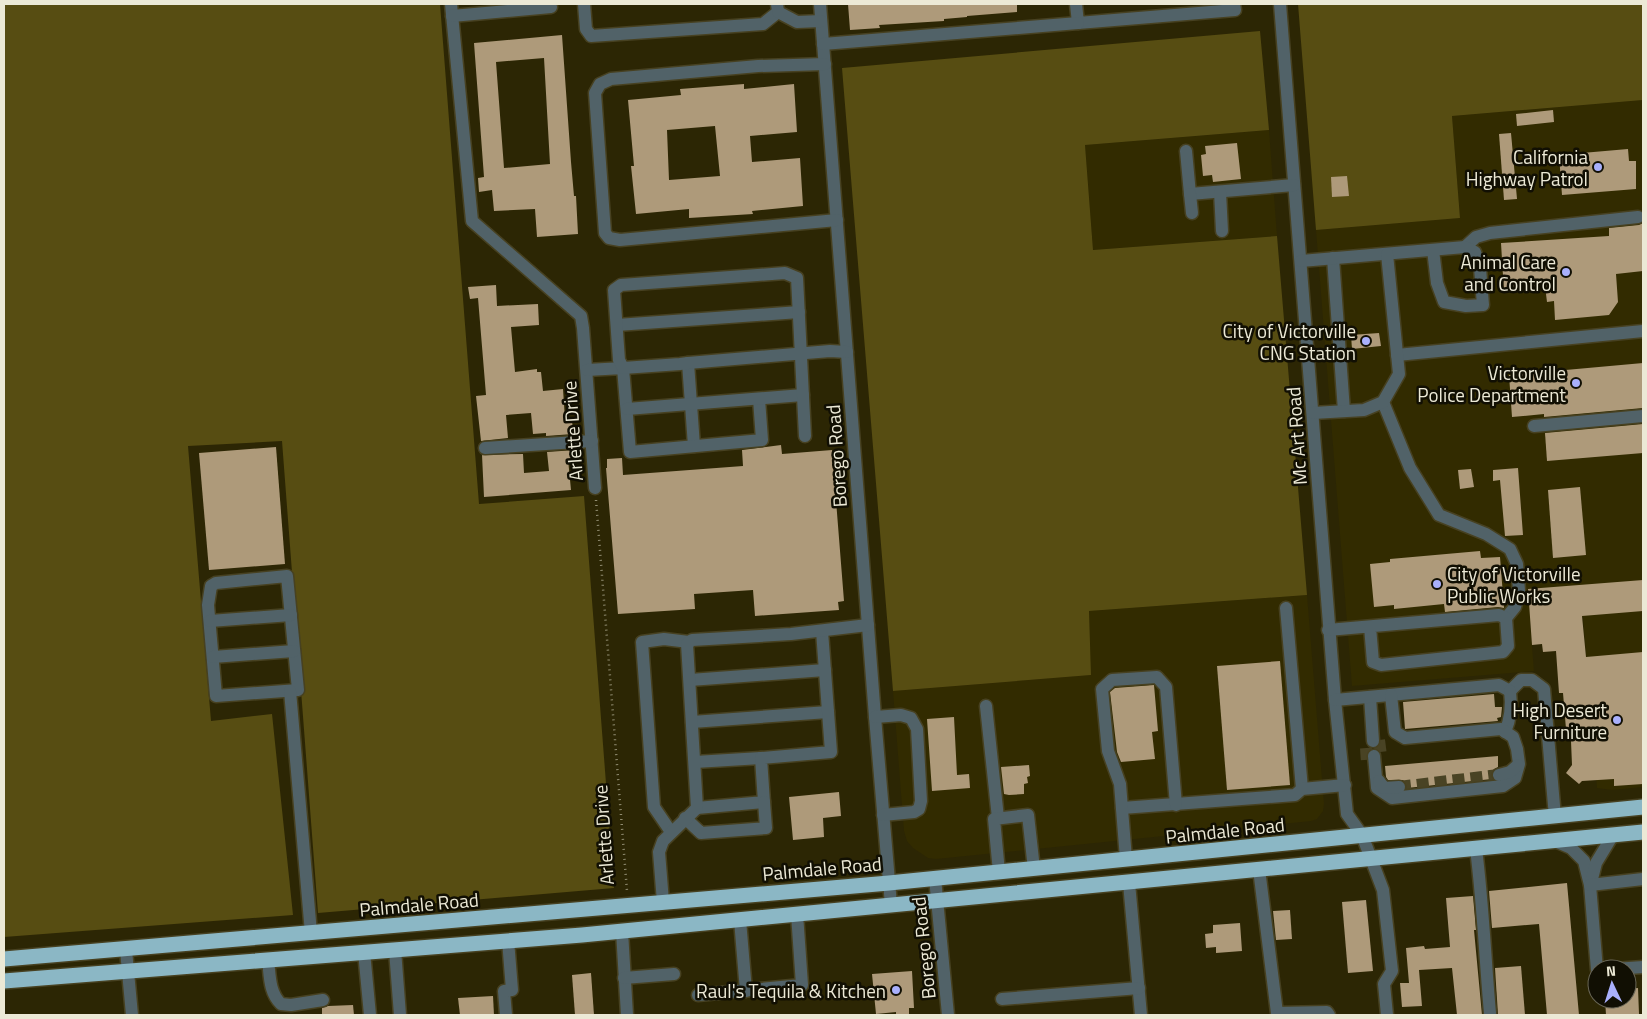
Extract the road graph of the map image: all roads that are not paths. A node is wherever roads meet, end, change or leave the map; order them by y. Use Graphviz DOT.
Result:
graph roads {
  1 [pos="584,4"];
  2 [pos="820,4"];
  3 [pos="1076,4"];
  4 [pos="1234,4"];
  5 [pos="1280,4"];
  6 [pos="551,7"];
  7 [pos="778,8"];
  8 [pos="451,10"];
  9 [pos="821,21"];
  10 [pos="1078,24"];
  11 [pos="823,44"];
  12 [pos="825,64"];
  13 [pos="1186,151"];
  14 [pos="1294,185"];
  15 [pos="1220,192"];
  16 [pos="1190,194"];
  17 [pos="1192,213"];
  18 [pos="1638,217"];
  19 [pos="837,220"];
  20 [pos="1222,231"];
  21 [pos="1465,247"];
  22 [pos="1434,250"];
  23 [pos="1387,254"];
  24 [pos="1333,258"];
  25 [pos="1300,260"];
  26 [pos="799,312"];
  27 [pos="617,325"];
  28 [pos="1643,331"];
  29 [pos="847,352"];
  30 [pos="801,354"];
  31 [pos="1397,355"];
  32 [pos="688,363"];
  33 [pos="623,368"];
  34 [pos="587,370"];
  35 [pos="803,395"];
  36 [pos="759,399"];
  37 [pos="1383,402"];
  38 [pos="691,404"];
  39 [pos="626,409"];
  40 [pos="1344,411"];
  41 [pos="1313,413"];
  42 [pos="1643,416"];
  43 [pos="1534,426"];
  44 [pos="805,436"];
  45 [pos="592,441"];
  46 [pos="694,446"];
  47 [pos="485,448"];
  48 [pos="595,488"];
  49 [pos="1286,608"];
  50 [pos="291,615"];
  51 [pos="1506,618"];
  52 [pos="210,621"];
  53 [pos="868,626"];
  54 [pos="1370,627"];
  55 [pos="1328,630"];
  56 [pos="822,631"];
  57 [pos="689,642"];
  58 [pos="294,651"];
  59 [pos="213,657"];
  60 [pos="825,670"];
  61 [pos="690,680"];
  62 [pos="290,691"];
  63 [pos="1510,691"];
  64 [pos="1391,695"];
  65 [pos="1370,696"];
  66 [pos="1335,700"];
  67 [pos="986,706"];
  68 [pos="828,712"];
  69 [pos="875,717"];
  70 [pos="692,722"];
  71 [pos="1505,732"];
  72 [pos="761,758"];
  73 [pos="695,762"];
  74 [pos="1519,764"];
  75 [pos="1499,775"];
  76 [pos="1376,778"];
  77 [pos="1345,785"];
  78 [pos="1399,787"];
  79 [pos="1302,789"];
  80 [pos="764,802"];
  81 [pos="1176,805"];
  82 [pos="1643,807"];
  83 [pos="697,808"];
  84 [pos="1122,808"];
  85 [pos="883,815"];
  86 [pos="1555,816"];
  87 [pos="685,818"];
  88 [pos="996,818"];
  89 [pos="671,832"];
  90 [pos="1643,832"];
  91 [pos="1613,835"];
  92 [pos="1362,836"];
  93 [pos="1555,841"];
  94 [pos="1476,849"];
  95 [pos="1126,859"];
  96 [pos="1370,859"];
  97 [pos="1034,868"];
  98 [pos="1259,870"];
  99 [pos="999,872"];
  100 [pos="935,878"];
  101 [pos="1643,879"];
  102 [pos="889,883"];
  103 [pos="1129,883"];
  104 [pos="1590,885"];
  105 [pos="938,901"];
  106 [pos="663,902"];
  107 [pos="891,905"];
  108 [pos="797,914"];
  109 [pos="740,920"];
  110 [pos="622,931"];
  111 [pos="311,934"];
  112 [pos="508,940"];
  113 [pos="126,950"];
  114 [pos="394,950"];
  115 [pos="364,952"];
  116 [pos="4,959"];
  117 [pos="1596,959"];
  118 [pos="268,960"];
  119 [pos="128,972"];
  120 [pos="674,974"];
  121 [pos="624,978"];
  122 [pos="4,981"];
  123 [pos="1139,988"];
  124 [pos="746,991"];
  125 [pos="698,995"];
  126 [pos="323,1000"];
  127 [pos="1002,1000"];
  128 [pos="279,1002"];
  129 [pos="1490,1013"];
  130 [pos="132,1015"];
  131 [pos="280,1015"];
  132 [pos="370,1015"];
  133 [pos="400,1015"];
  134 [pos="506,1015"];
  135 [pos="627,1015"];
  136 [pos="948,1015"];
  137 [pos="1141,1015"];
  138 [pos="1329,1015"];
  139 [pos="1387,1015"];
  1 -- 7 [label="street"];
  2 -- 9 [label="street, Borego Road"];
  3 -- 10 [label="street"];
  4 -- 10 [label="street"];
  5 -- 14 [label="street, Mc Art Road"];
  6 -- 8 [label="street"];
  7 -- 9 [label="street"];
  8 -- 34 [label="street, Arlette Drive"];
  9 -- 11 [label="street, Borego Road"];
  10 -- 11 [label="street"];
  11 -- 12 [label="street, Borego Road"];
  12 -- 19 [label="street, Borego Road"];
  12 -- 19 [label="street"];
  13 -- 16 [label="street"];
  14 -- 15 [label="street"];
  14 -- 25 [label="street, Mc Art Road"];
  15 -- 16 [label="street"];
  15 -- 20 [label="street"];
  16 -- 17 [label="street"];
  18 -- 21 [label="street"];
  19 -- 29 [label="street, Borego Road"];
  21 -- 22 [label="street"];
  21 -- 22 [label="street"];
  22 -- 23 [label="street"];
  23 -- 24 [label="street"];
  23 -- 31 [label="street"];
  24 -- 25 [label="street"];
  24 -- 40 [label="street"];
  25 -- 41 [label="street, Mc Art Road"];
  26 -- 27 [label="street"];
  26 -- 27 [label="street"];
  26 -- 30 [label="street"];
  27 -- 33 [label="street"];
  28 -- 31 [label="street"];
  29 -- 30 [label="street"];
  29 -- 53 [label="street, Borego Road"];
  30 -- 32 [label="street"];
  30 -- 35 [label="street"];
  31 -- 37 [label="street"];
  32 -- 33 [label="street"];
  32 -- 38 [label="street"];
  33 -- 34 [label="street"];
  33 -- 39 [label="street"];
  34 -- 45 [label="street, Arlette Drive"];
  35 -- 36 [label="street"];
  35 -- 44 [label="street"];
  36 -- 38 [label="street"];
  36 -- 46 [label="street"];
  37 -- 40 [label="street"];
  37 -- 51 [label="street"];
  38 -- 39 [label="street"];
  38 -- 46 [label="street"];
  39 -- 46 [label="street"];
  40 -- 41 [label="street"];
  41 -- 55 [label="street, Mc Art Road"];
  42 -- 43 [label="street"];
  45 -- 47 [label="street"];
  45 -- 48 [label="street, Arlette Drive"];
  49 -- 79 [label="street"];
  50 -- 52 [label="street"];
  50 -- 52 [label="street"];
  50 -- 58 [label="street"];
  51 -- 54 [label="street"];
  51 -- 54 [label="street"];
  52 -- 59 [label="street"];
  53 -- 56 [label="street"];
  53 -- 69 [label="street, Borego Road"];
  54 -- 55 [label="street"];
  55 -- 66 [label="street, Mc Art Road"];
  56 -- 57 [label="street"];
  56 -- 60 [label="street"];
  57 -- 61 [label="street"];
  57 -- 89 [label="street"];
  58 -- 59 [label="street"];
  58 -- 62 [label="street"];
  59 -- 62 [label="street"];
  60 -- 61 [label="street"];
  60 -- 68 [label="street"];
  61 -- 70 [label="street"];
  62 -- 111 [label="street"];
  63 -- 64 [label="street"];
  63 -- 71 [label="street"];
  63 -- 86 [label="street"];
  64 -- 65 [label="street"];
  64 -- 71 [label="street"];
  65 -- 66 [label="street"];
  65 -- 76 [label="street"];
  66 -- 77 [label="street, Mc Art Road"];
  67 -- 88 [label="street"];
  68 -- 70 [label="street"];
  68 -- 72 [label="street"];
  69 -- 85 [label="street, Borego Road"];
  69 -- 85 [label="street"];
  70 -- 73 [label="street"];
  71 -- 74 [label="street"];
  72 -- 73 [label="street"];
  72 -- 80 [label="street"];
  73 -- 83 [label="street"];
  74 -- 75 [label="street"];
  74 -- 76 [label="street"];
  76 -- 78 [label="street"];
  77 -- 79 [label="street"];
  77 -- 92 [label="street, Mc Art Road"];
  79 -- 81 [label="street"];
  80 -- 83 [label="street"];
  80 -- 87 [label="street"];
  81 -- 84 [label="street"];
  81 -- 84 [label="street"];
  82 -- 86 [label="highway, Palmdale Road"];
  83 -- 87 [label="street"];
  84 -- 95 [label="street"];
  85 -- 102 [label="street, Borego Road"];
  86 -- 92 [label="highway, Palmdale Road"];
  87 -- 89 [label="street"];
  88 -- 97 [label="street"];
  88 -- 99 [label="street"];
  89 -- 106 [label="street"];
  90 -- 91 [label="highway"];
  91 -- 93 [label="highway"];
  91 -- 104 [label="street"];
  92 -- 95 [label="highway, Palmdale Road"];
  92 -- 96 [label="street, Mc Art Road"];
  93 -- 94 [label="highway"];
  93 -- 104 [label="street"];
  94 -- 96 [label="highway"];
  94 -- 129 [label="street"];
  95 -- 97 [label="highway, Palmdale Road"];
  96 -- 98 [label="highway"];
  96 -- 139 [label="street, Mc Art Road"];
  97 -- 99 [label="highway, Palmdale Road"];
  98 -- 103 [label="highway"];
  98 -- 138 [label="street"];
  99 -- 100 [label="highway, Palmdale Road"];
  100 -- 102 [label="highway, Palmdale Road"];
  100 -- 105 [label="street, Borego Road"];
  101 -- 104 [label="street"];
  102 -- 106 [label="highway, Palmdale Road"];
  102 -- 107 [label="street, Borego Road"];
  103 -- 105 [label="highway"];
  103 -- 123 [label="street"];
  104 -- 117 [label="street"];
  105 -- 107 [label="highway"];
  105 -- 136 [label="street, Borego Road"];
  106 -- 111 [label="highway, Palmdale Road"];
  107 -- 108 [label="highway"];
  108 -- 109 [label="highway"];
  108 -- 124 [label="street"];
  109 -- 110 [label="highway"];
  109 -- 124 [label="street"];
  110 -- 112 [label="highway"];
  110 -- 121 [label="street"];
  111 -- 113 [label="highway, Palmdale Road"];
  112 -- 114 [label="highway"];
  112 -- 134 [label="street"];
  113 -- 116 [label="highway, Palmdale Road"];
  113 -- 119 [label="street"];
  114 -- 115 [label="highway"];
  114 -- 133 [label="street"];
  115 -- 118 [label="highway"];
  115 -- 132 [label="street"];
  118 -- 119 [label="highway"];
  118 -- 128 [label="street"];
  119 -- 122 [label="highway"];
  119 -- 130 [label="street"];
  120 -- 121 [label="street"];
  121 -- 135 [label="street"];
  123 -- 127 [label="street"];
  123 -- 137 [label="street"];
  124 -- 125 [label="street"];
  126 -- 128 [label="street"];
  128 -- 131 [label="street"];
}
